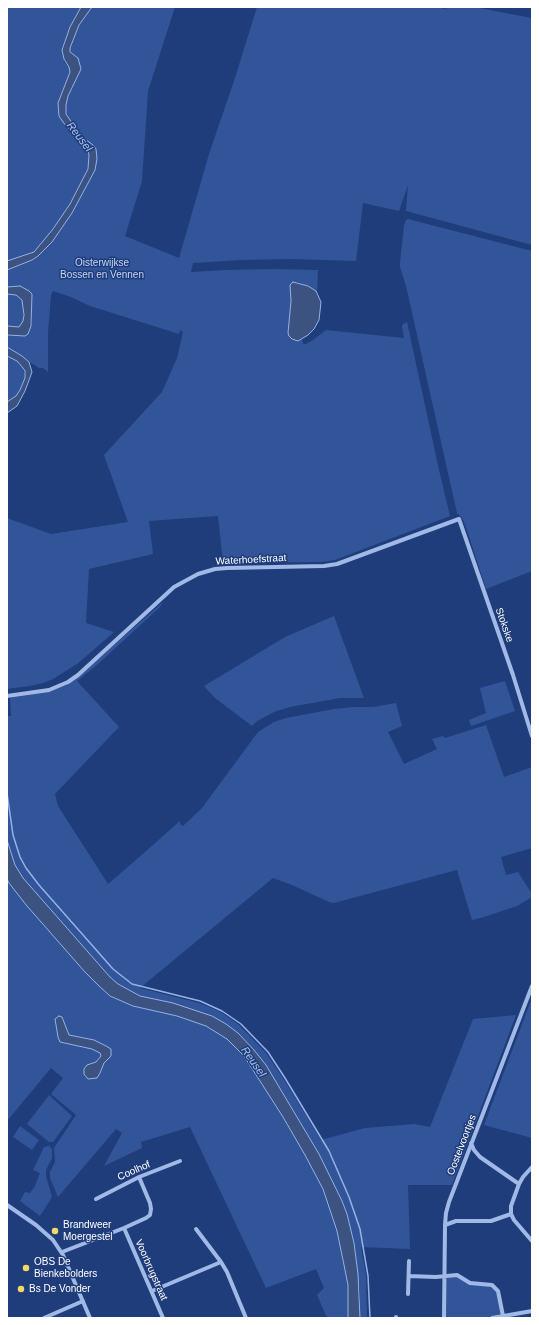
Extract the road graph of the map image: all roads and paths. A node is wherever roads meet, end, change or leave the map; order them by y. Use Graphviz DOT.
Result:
graph roads {
  1 [pos="459,520"];
  2 [pos="7,696"];
  3 [pos="532,736"];
  4 [pos="532,986"];
  5 [pos="471,1143"];
  6 [pos="180,1161"];
  7 [pos="532,1167"];
  8 [pos="139,1177"];
  9 [pos="519,1184"];
  10 [pos="96,1200"];
  11 [pos="7,1205"];
  12 [pos="512,1214"];
  13 [pos="445,1224"];
  14 [pos="124,1228"];
  15 [pos="196,1229"];
  16 [pos="532,1241"];
  17 [pos="62,1252"];
  18 [pos="409,1261"];
  19 [pos="221,1262"];
  20 [pos="409,1276"];
  21 [pos="444,1276"];
  22 [pos="152,1292"];
  23 [pos="408,1294"];
  24 [pos="82,1301"];
  25 [pos="532,1311"];
  26 [pos="503,1316"];
  27 [pos="44,1318"];
  28 [pos="90,1318"];
  29 [pos="163,1318"];
  30 [pos="246,1318"];
  31 [pos="444,1318"];
  32 [pos="492,1318"];
  1 -- 2 [label="street, Waterhoefstraat"];
  1 -- 3 [label="street, Stokske"];
  4 -- 5 [label="street, Oostelvoortjes"];
  5 -- 9 [label="street"];
  5 -- 13 [label="street, Oostelvoortjes"];
  6 -- 8 [label="street, Coolhof"];
  7 -- 9 [label="street"];
  8 -- 10 [label="street, Coolhof"];
  8 -- 14 [label="street"];
  9 -- 12 [label="street"];
  11 -- 17 [label="street"];
  12 -- 13 [label="street"];
  12 -- 16 [label="street"];
  13 -- 21 [label="street, Oostelvoortjes"];
  14 -- 17 [label="street"];
  14 -- 22 [label="street, Voorbrugstraat"];
  15 -- 19 [label="street"];
  17 -- 24 [label="street"];
  18 -- 20 [label="street"];
  19 -- 22 [label="street"];
  19 -- 30 [label="street"];
  20 -- 21 [label="street"];
  20 -- 23 [label="street"];
  21 -- 26 [label="street"];
  21 -- 31 [label="street, Oostelvoortjes"];
  22 -- 29 [label="street, Voorbrugstraat"];
  24 -- 27 [label="street"];
  24 -- 28 [label="street"];
  25 -- 26 [label="street"];
  26 -- 32 [label="street"];
}
